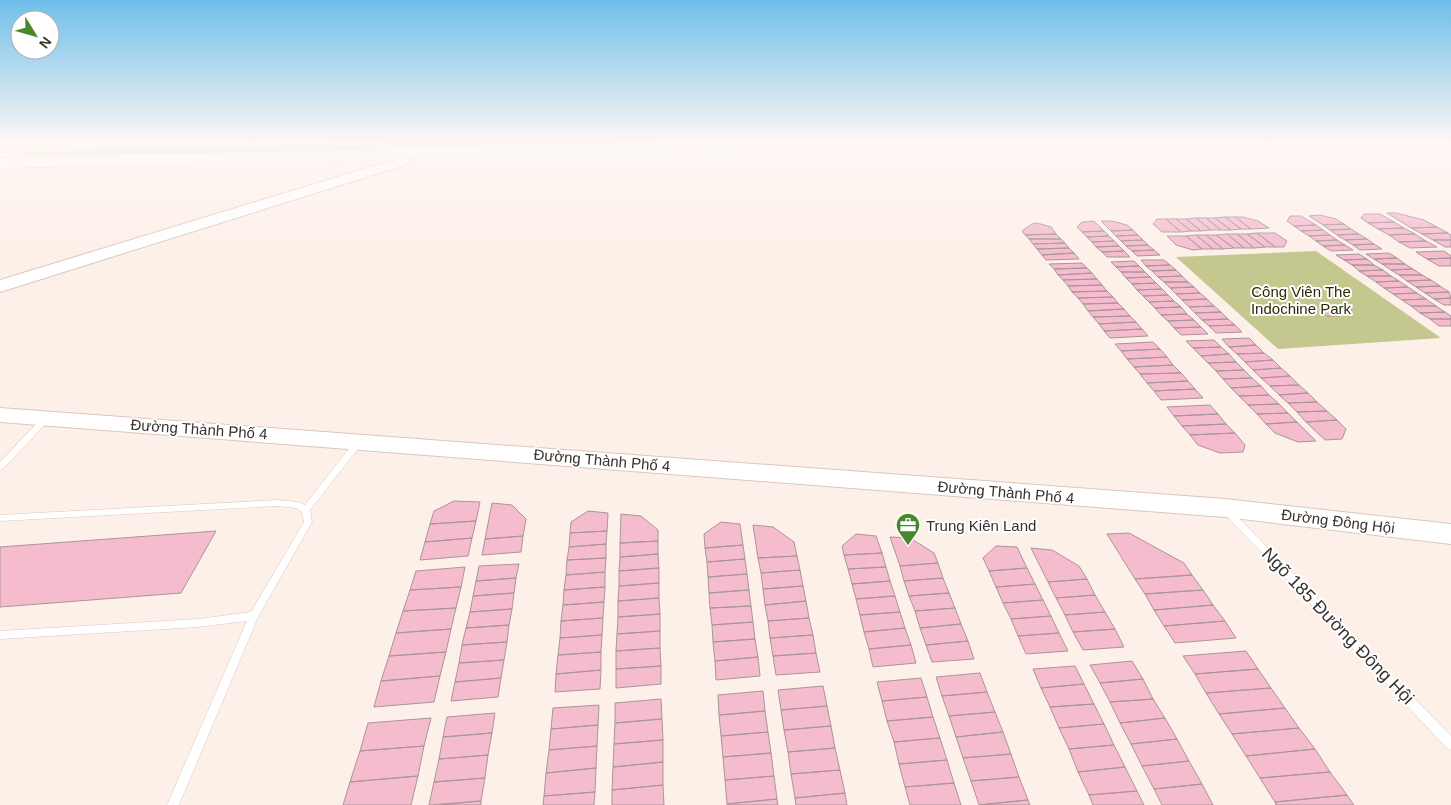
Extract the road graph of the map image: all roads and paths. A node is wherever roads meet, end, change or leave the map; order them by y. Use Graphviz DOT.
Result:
graph roads {
  1 [pos="347,179"];
  2 [pos="0,286"];
  3 [pos="0,415"];
  4 [pos="47,418"];
  5 [pos="359,442"];
  6 [pos="0,467"];
  7 [pos="1215,508"];
  8 [pos="306,510"];
  9 [pos="0,518"];
  10 [pos="1451,534"];
  11 [pos="254,616"];
  12 [pos="0,635"];
  13 [pos="1451,744"];
  14 [pos="173,805"];
  1 -- 2 [label="main road"];
  3 -- 4 [label="street, Đường Thành Phố 4"];
  4 -- 5 [label="street, Đường Thành Phố 4"];
  4 -- 6 [label="lane"];
  5 -- 7 [label="street, Đường Thành Phố 4"];
  5 -- 8 [label="lane"];
  7 -- 10 [label="street, Đường Đông Hội"];
  7 -- 13 [label="lane, Ngõ 185 Đường Đông Hội"];
  8 -- 9 [label="lane"];
  8 -- 11 [label="lane"];
  11 -- 12 [label="lane"];
  11 -- 14 [label="lane"];
}
